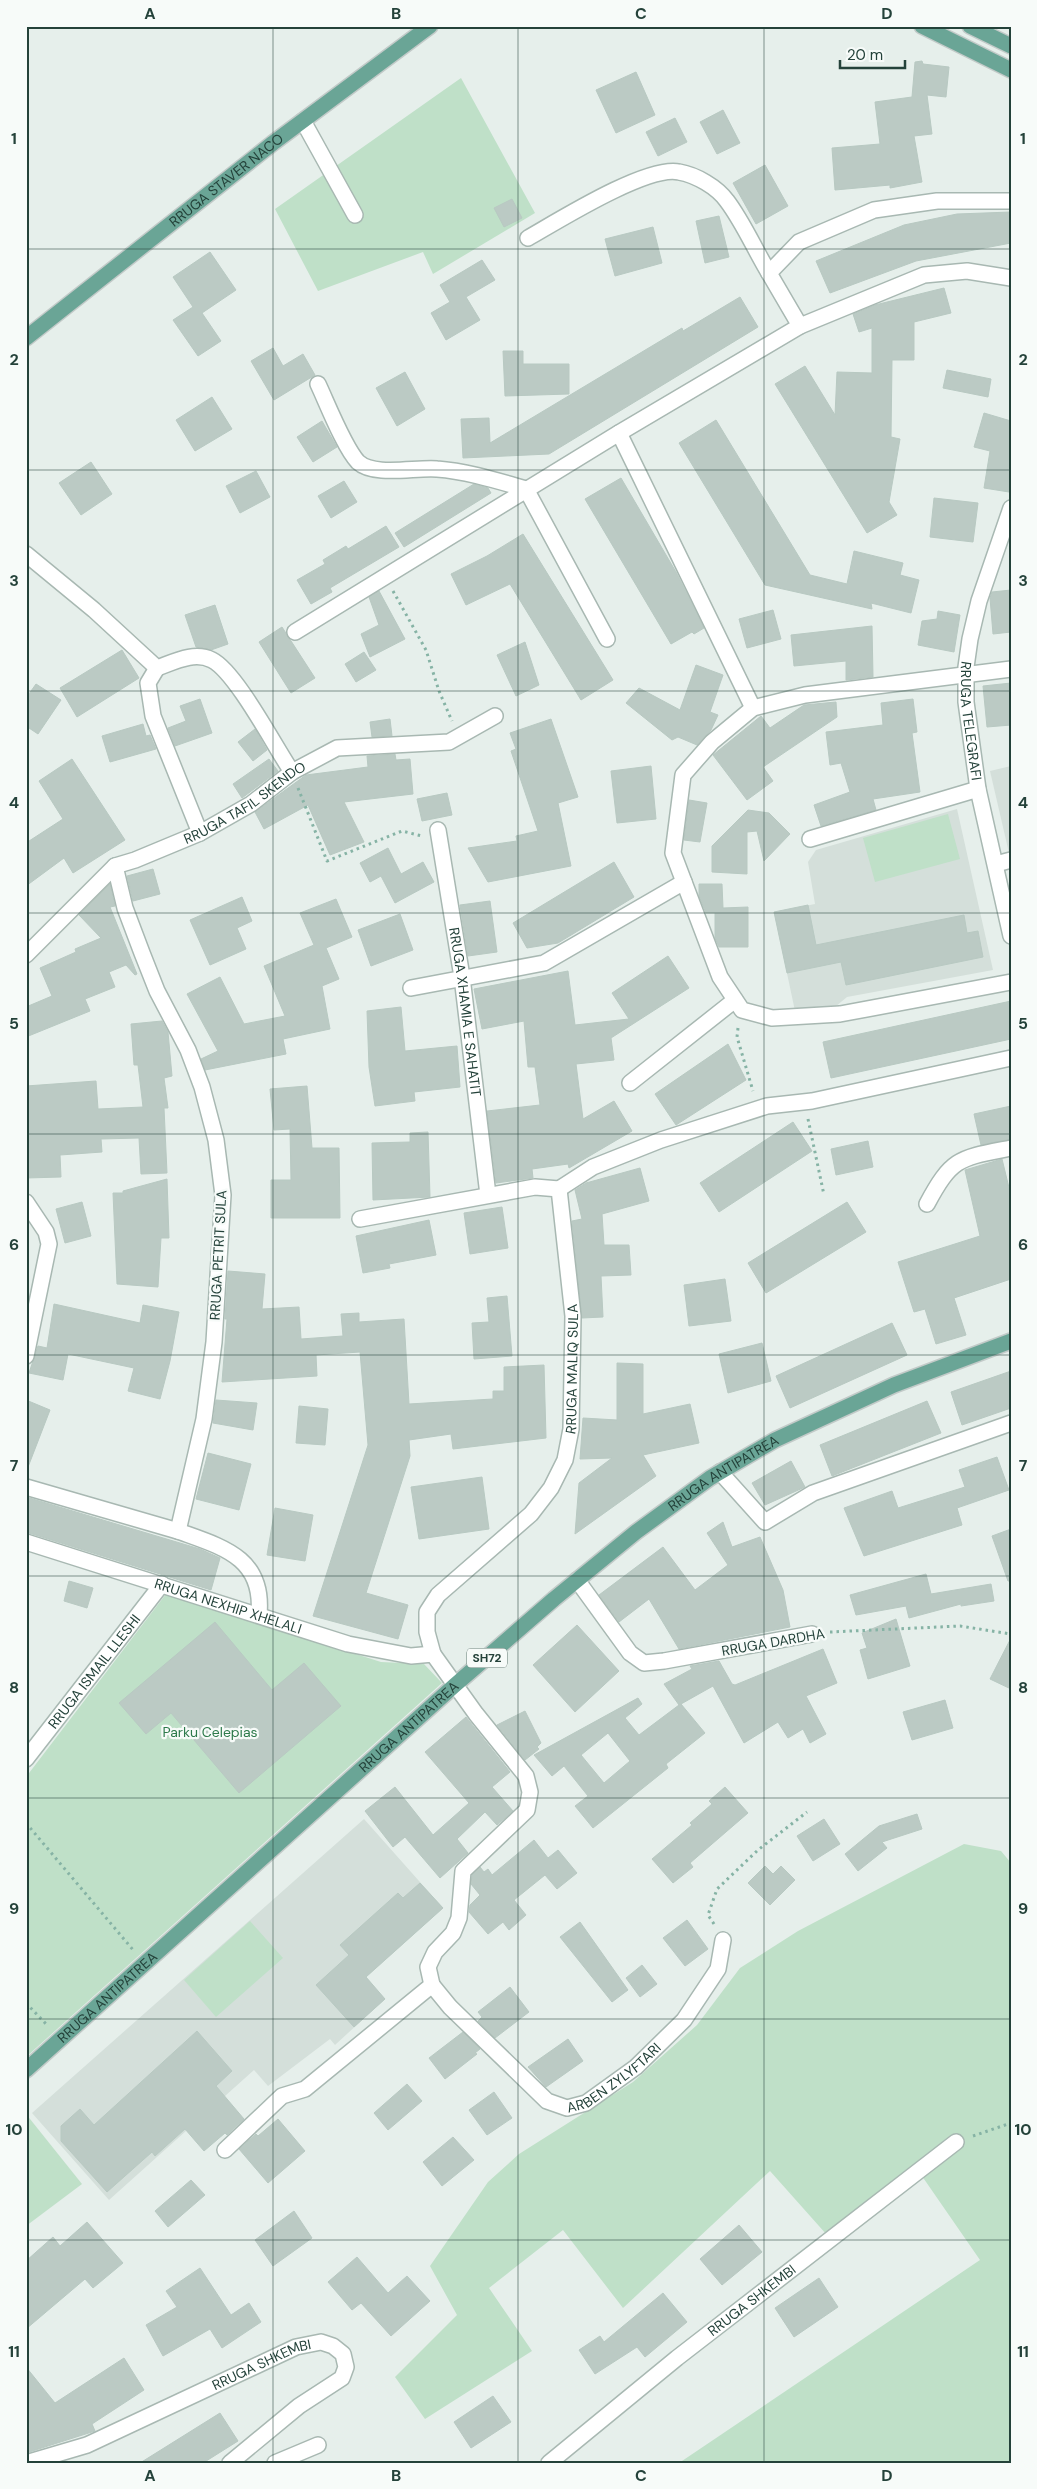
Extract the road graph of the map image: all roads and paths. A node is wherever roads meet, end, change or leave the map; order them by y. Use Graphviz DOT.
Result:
graph roads {
  1 [pos="430,26"];
  2 [pos="922,26"];
  3 [pos="970,26"];
  4 [pos="1011,46"];
  5 [pos="1011,70"];
  6 [pos="303,121"];
  7 [pos="1011,201"];
  8 [pos="355,215"];
  9 [pos="528,238"];
  10 [pos="769,273"];
  11 [pos="1011,278"];
  12 [pos="800,326"];
  13 [pos="26,338"];
  14 [pos="318,384"];
  15 [pos="619,433"];
  16 [pos="526,490"];
  17 [pos="1011,508"];
  18 [pos="26,554"];
  19 [pos="386,577"];
  20 [pos="295,632"];
  21 [pos="607,639"];
  22 [pos="157,668"];
  23 [pos="1011,669"];
  24 [pos="966,676"];
  25 [pos="753,708"];
  26 [pos="495,716"];
  27 [pos="460,737"];
  28 [pos="292,772"];
  29 [pos="978,789"];
  30 [pos="200,833"];
  31 [pos="439,835"];
  32 [pos="810,839"];
  33 [pos="1011,860"];
  34 [pos="996,864"];
  35 [pos="115,866"];
  36 [pos="684,882"];
  37 [pos="1011,936"];
  38 [pos="26,955"];
  39 [pos="462,977"];
  40 [pos="1011,982"];
  41 [pos="411,988"];
  42 [pos="739,1005"];
  43 [pos="1011,1058"];
  44 [pos="630,1083"];
  45 [pos="804,1102"];
  46 [pos="758,1108"];
  47 [pos="1011,1148"];
  48 [pos="559,1190"];
  49 [pos="488,1195"];
  50 [pos="824,1195"];
  51 [pos="26,1202"];
  52 [pos="926,1204"];
  53 [pos="360,1219"];
  54 [pos="1011,1341"];
  55 [pos="26,1356"];
  56 [pos="1011,1423"];
  57 [pos="720,1472"];
  58 [pos="26,1487"];
  59 [pos="178,1531"];
  60 [pos="26,1542"];
  61 [pos="577,1580"];
  62 [pos="162,1584"];
  63 [pos="259,1614"];
  64 [pos="812,1634"];
  65 [pos="1011,1634"];
  66 [pos="433,1654"];
  67 [pos="455,1686"];
  68 [pos="26,1759"];
  69 [pos="807,1812"];
  70 [pos="26,1823"];
  71 [pos="723,1940"];
  72 [pos="144,1964"];
  73 [pos="432,1985"];
  74 [pos="26,2003"];
  75 [pos="60,2040"];
  76 [pos="26,2070"];
  77 [pos="1011,2124"];
  78 [pos="956,2142"];
  79 [pos="226,2150"];
  80 [pos="318,2445"];
  81 [pos="26,2463"];
  82 [pos="230,2463"];
  83 [pos="275,2463"];
  84 [pos="549,2463"];
  1 -- 6 [label="main road, RRUGA STAVER NACO"];
  2 -- 5 [label="main road"];
  3 -- 4 [label="main road"];
  6 -- 8 [label="street"];
  6 -- 13 [label="main road, RRUGA STAVER NACO"];
  7 -- 10 [label="street"];
  9 -- 10 [label="street"];
  10 -- 12 [label="street"];
  11 -- 12 [label="street"];
  12 -- 15 [label="street"];
  14 -- 16 [label="street"];
  15 -- 16 [label="street"];
  15 -- 25 [label="street"];
  16 -- 19 [label="street"];
  16 -- 21 [label="street"];
  17 -- 24 [label="street, RRUGA TELEGRAFI"];
  18 -- 22 [label="street"];
  19 -- 20 [label="street"];
  19 -- 27 [label="path"];
  22 -- 28 [label="street"];
  22 -- 30 [label="street"];
  23 -- 24 [label="street"];
  24 -- 25 [label="street"];
  24 -- 29 [label="street, RRUGA TELEGRAFI"];
  25 -- 36 [label="street"];
  26 -- 27 [label="street, RRUGA TAFIL SKENDO"];
  27 -- 28 [label="street, RRUGA TAFIL SKENDO"];
  28 -- 30 [label="street, RRUGA TAFIL SKENDO"];
  28 -- 31 [label="path"];
  29 -- 32 [label="street"];
  29 -- 34 [label="street, RRUGA TELEGRAFI"];
  30 -- 35 [label="street, RRUGA TAFIL SKENDO"];
  31 -- 39 [label="street, RRUGA XHAMIA E SAHATIT"];
  33 -- 34 [label="street"];
  34 -- 37 [label="street, RRUGA TELEGRAFI"];
  35 -- 38 [label="street, RRUGA TAFIL SKENDO"];
  35 -- 59 [label="street, RRUGA PETRIT SULA"];
  36 -- 39 [label="street"];
  36 -- 42 [label="street"];
  39 -- 41 [label="street"];
  39 -- 49 [label="street, RRUGA XHAMIA E SAHATIT"];
  40 -- 42 [label="street"];
  42 -- 44 [label="street"];
  42 -- 46 [label="path"];
  43 -- 45 [label="street"];
  45 -- 46 [label="street"];
  45 -- 50 [label="path"];
  46 -- 48 [label="street"];
  47 -- 52 [label="street"];
  48 -- 49 [label="street"];
  48 -- 66 [label="street, RRUGA MALIQ SULA"];
  49 -- 53 [label="street"];
  51 -- 55 [label="street"];
  54 -- 57 [label="main road, RRUGA ANTIPATREA / SH72"];
  56 -- 57 [label="street"];
  57 -- 61 [label="main road, RRUGA ANTIPATREA / SH72"];
  58 -- 59 [label="street"];
  59 -- 63 [label="street"];
  60 -- 62 [label="street, RRUGA NEXHIP XHELALI"];
  61 -- 64 [label="street, RRUGA DARDHA"];
  61 -- 67 [label="main road, RRUGA ANTIPATREA / SH72"];
  62 -- 63 [label="street, RRUGA NEXHIP XHELALI"];
  62 -- 68 [label="street, RRUGA ISMAIL LLESHI"];
  63 -- 66 [label="street, RRUGA NEXHIP XHELALI"];
  64 -- 65 [label="path, RRUGA DARDHA"];
  66 -- 67 [label="street, RRUGA MALIQ SULA"];
  67 -- 72 [label="main road, RRUGA ANTIPATREA / SH72"];
  67 -- 73 [label="street"];
  69 -- 71 [label="path"];
  70 -- 72 [label="path"];
  71 -- 73 [label="street, ARBEN ZYLYFTARI"];
  72 -- 75 [label="main road, RRUGA ANTIPATREA / SH72"];
  73 -- 79 [label="street"];
  74 -- 75 [label="path"];
  75 -- 76 [label="main road, RRUGA ANTIPATREA / SH72"];
  77 -- 78 [label="path"];
  78 -- 84 [label="street, RRUGA SHKEMBI"];
  80 -- 83 [label="street"];
  81 -- 82 [label="street, RRUGA SHKEMBI"];
}
